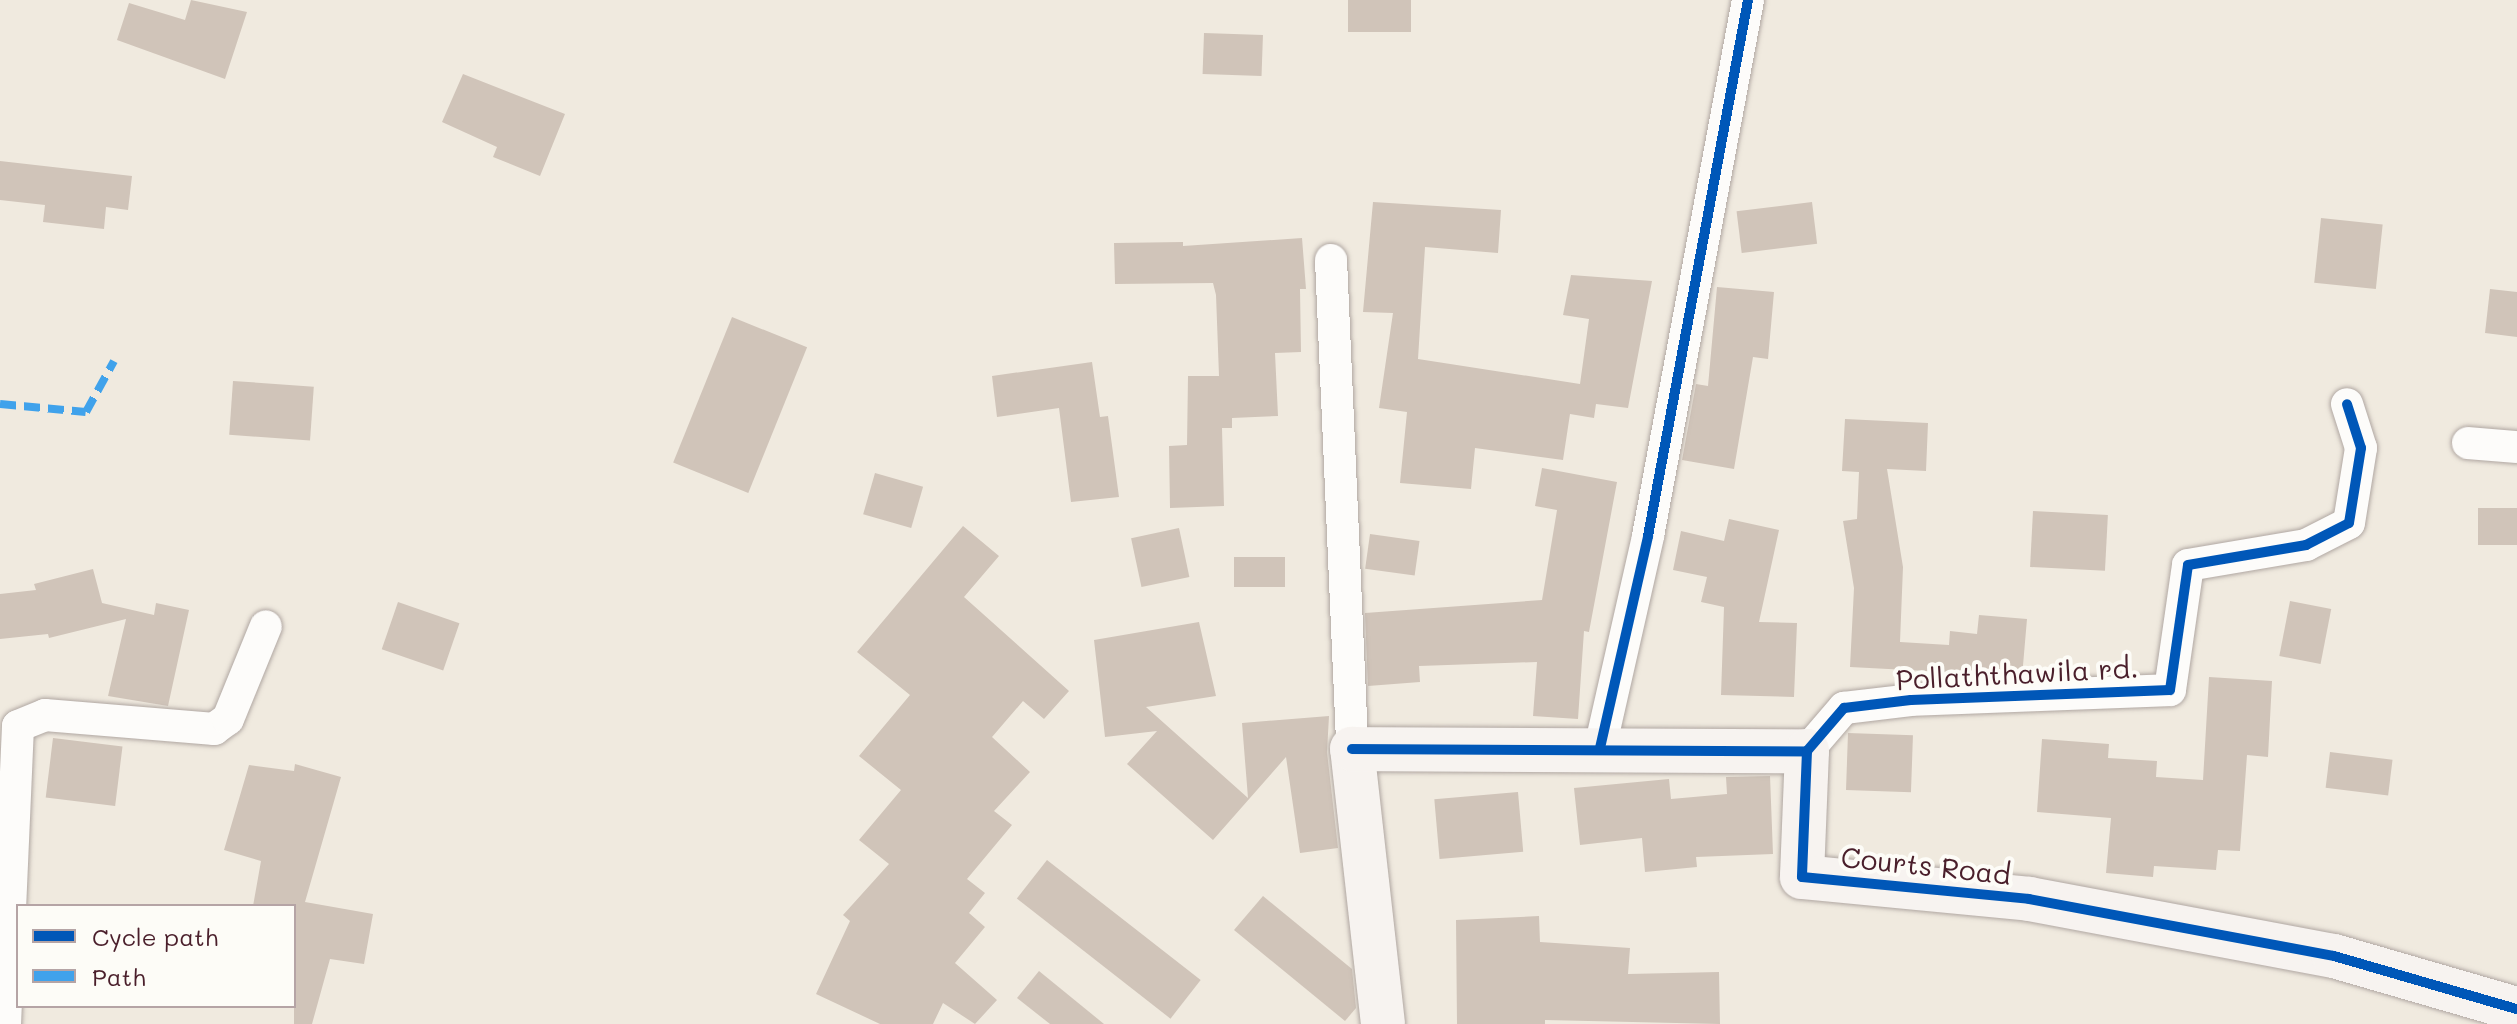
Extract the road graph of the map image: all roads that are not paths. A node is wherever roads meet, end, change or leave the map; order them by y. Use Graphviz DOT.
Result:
graph roads {
  1 [pos="1748,0"];
  2 [pos="1331,260"];
  3 [pos="2347,404"];
  4 [pos="2468,443"];
  5 [pos="2517,447"];
  6 [pos="266,626"];
  7 [pos="1600,748"];
  8 [pos="1352,749"];
  9 [pos="1807,751"];
  10 [pos="2517,1009"];
  11 [pos="5,1024"];
  12 [pos="1383,1024"];
  1 -- 7 [label="street"];
  2 -- 8 [label="street"];
  3 -- 9 [label="street, Pollaththawila rd."];
  4 -- 5 [label="street"];
  6 -- 11 [label="street"];
  7 -- 8 [label="street"];
  7 -- 9 [label="street"];
  8 -- 12 [label="street"];
  9 -- 10 [label="street, Courts Road"];
}
